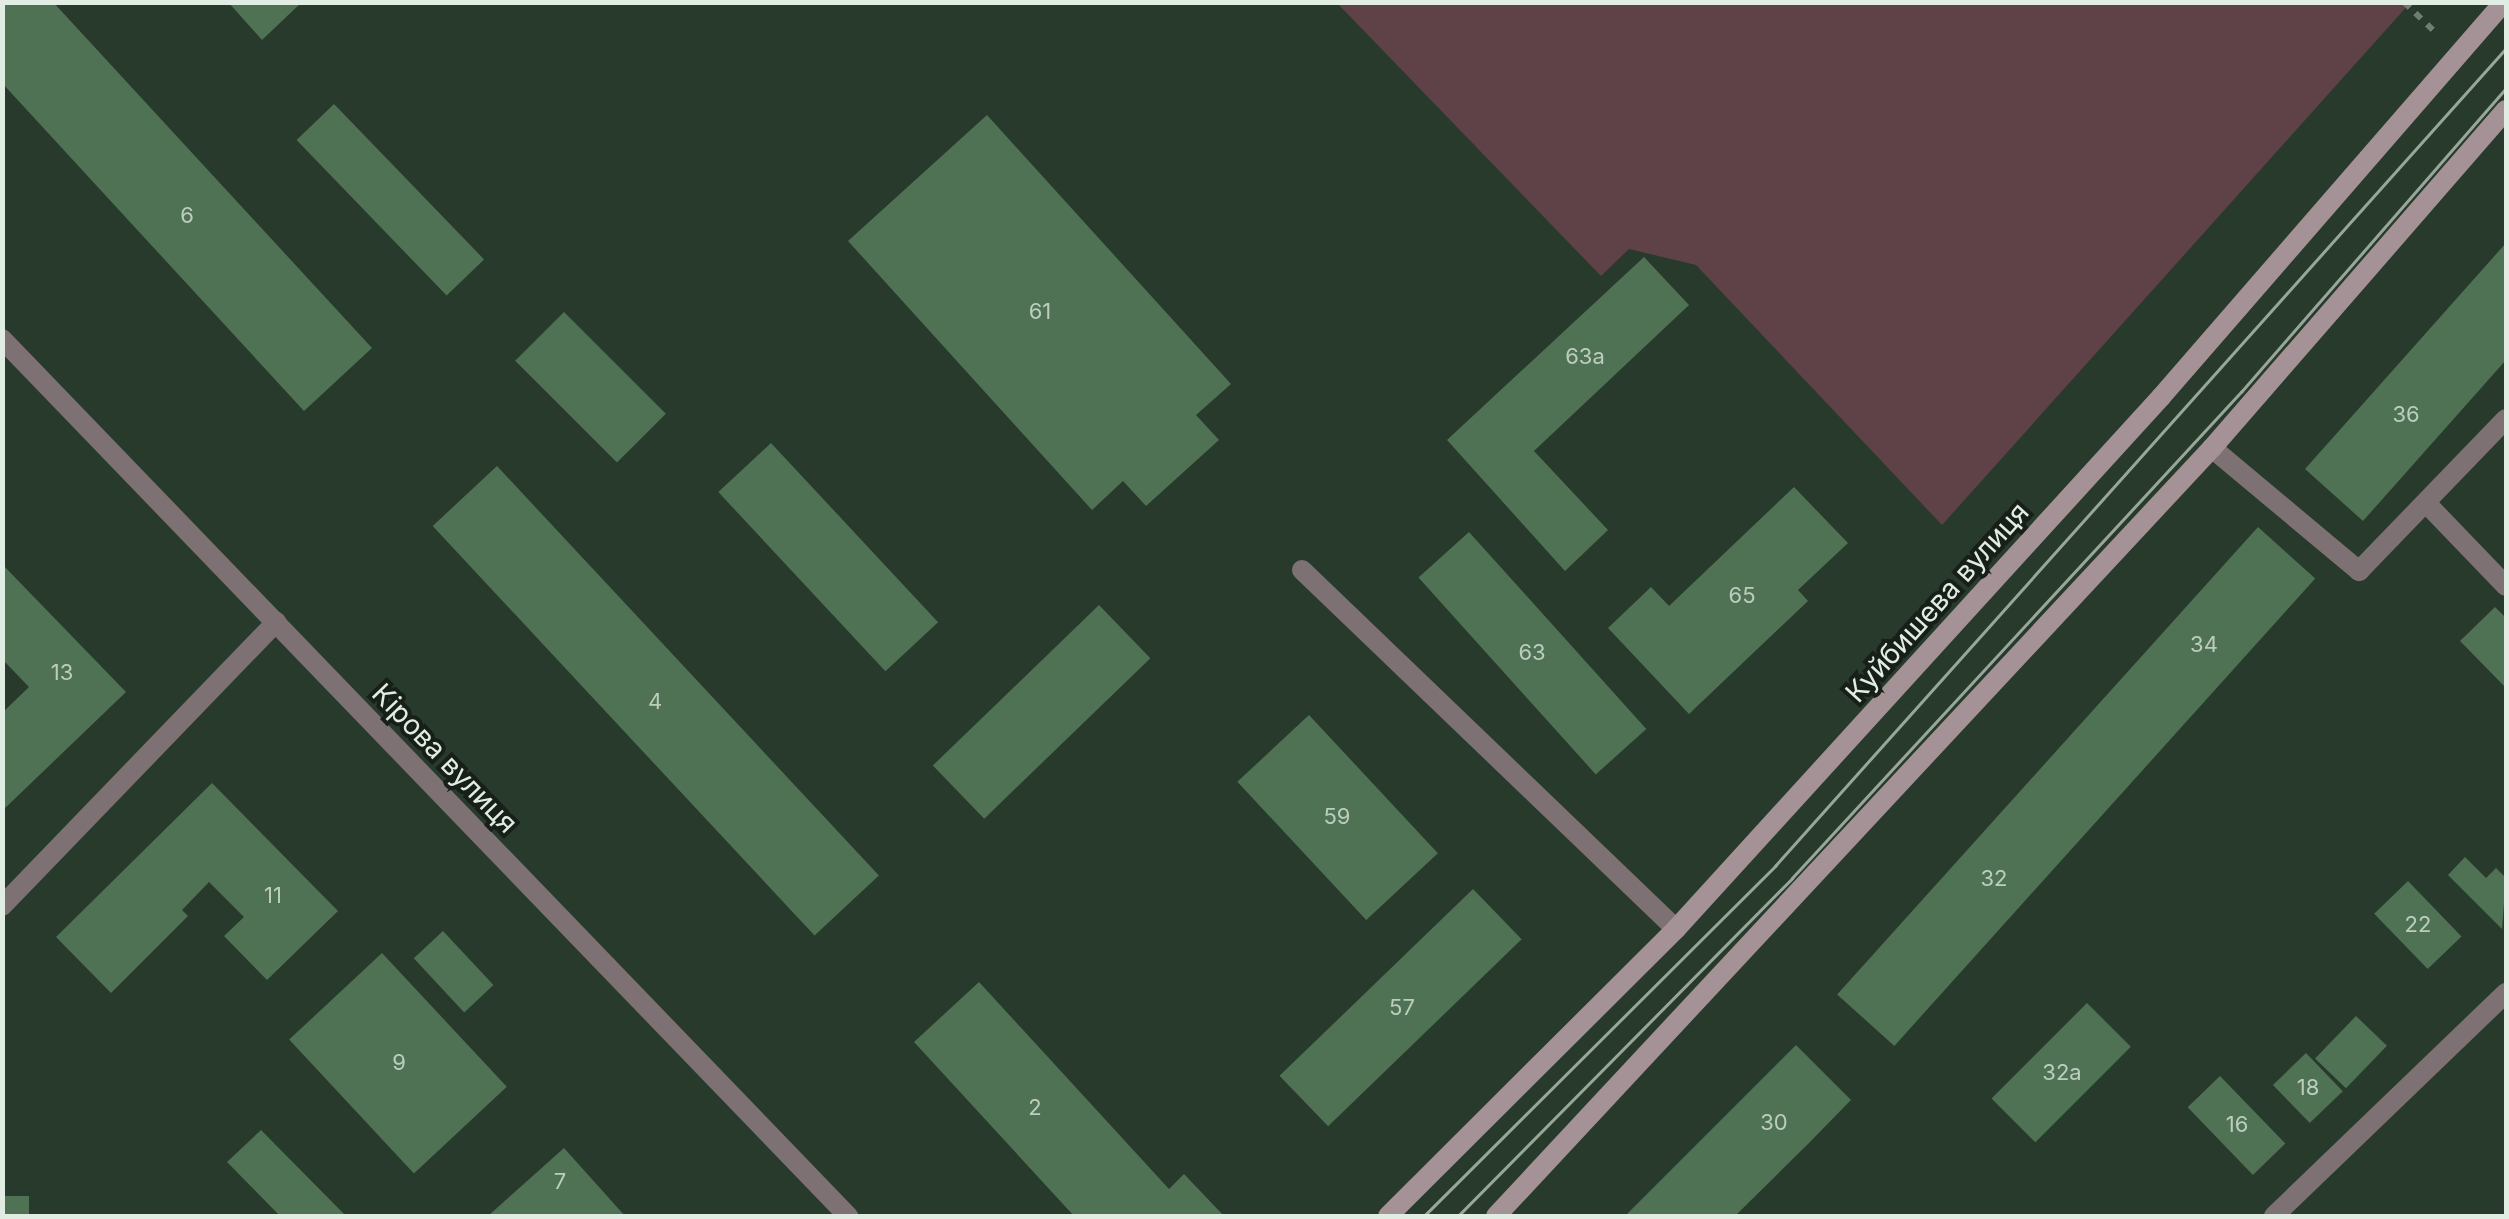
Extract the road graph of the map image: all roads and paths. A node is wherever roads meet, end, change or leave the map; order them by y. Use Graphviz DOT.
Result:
graph roads {
  1 [pos="2404,2"];
  2 [pos="2504,2"];
  3 [pos="2457,54"];
  4 [pos="2506,110"];
  5 [pos="2,339"];
  6 [pos="2506,419"];
  7 [pos="2212,448"];
  8 [pos="2429,506"];
  9 [pos="1302,570"];
  10 [pos="2506,586"];
  11 [pos="276,622"];
  12 [pos="2,906"];
  13 [pos="1676,930"];
  14 [pos="2506,993"];
  15 [pos="848,1216"];
  16 [pos="1388,1216"];
  17 [pos="1496,1216"];
  18 [pos="2274,1216"];
  1 -- 3 [label="path"];
  2 -- 3 [label="main road, Куйбишева вулиця"];
  3 -- 13 [label="main road, Куйбишева вулиця"];
  4 -- 7 [label="main road"];
  5 -- 11 [label="street, Кірова вулиця"];
  6 -- 8 [label="street"];
  7 -- 8 [label="street"];
  7 -- 17 [label="main road"];
  8 -- 10 [label="street"];
  9 -- 13 [label="street"];
  11 -- 12 [label="street"];
  11 -- 15 [label="street, Кірова вулиця"];
  13 -- 16 [label="main road, Куйбишева вулиця"];
  14 -- 18 [label="street"];
}
